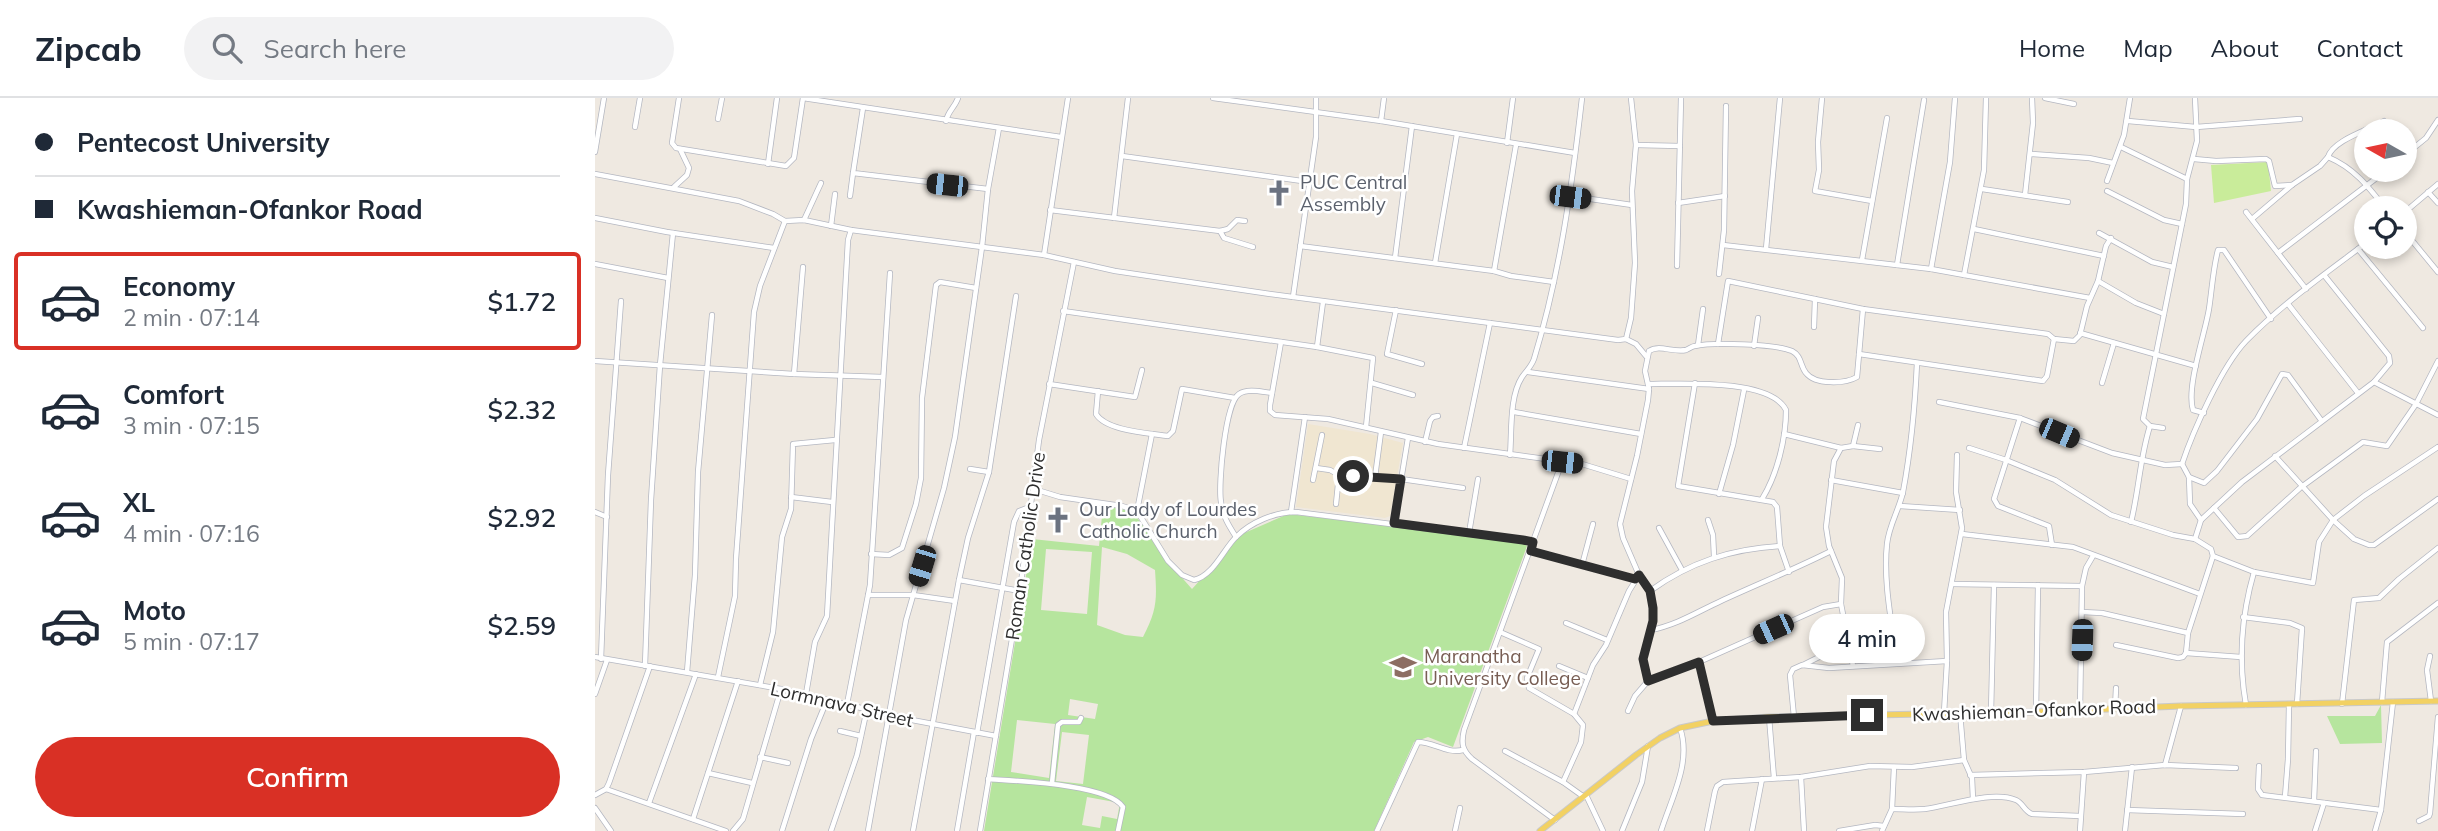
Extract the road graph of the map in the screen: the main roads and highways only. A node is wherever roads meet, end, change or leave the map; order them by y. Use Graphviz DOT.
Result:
graph roads {
  1 [pos="2434,701"];
  2 [pos="1540,831"];
  1 -- 2 [label="main road, Kwashieman-Ofankor Road"];
}
